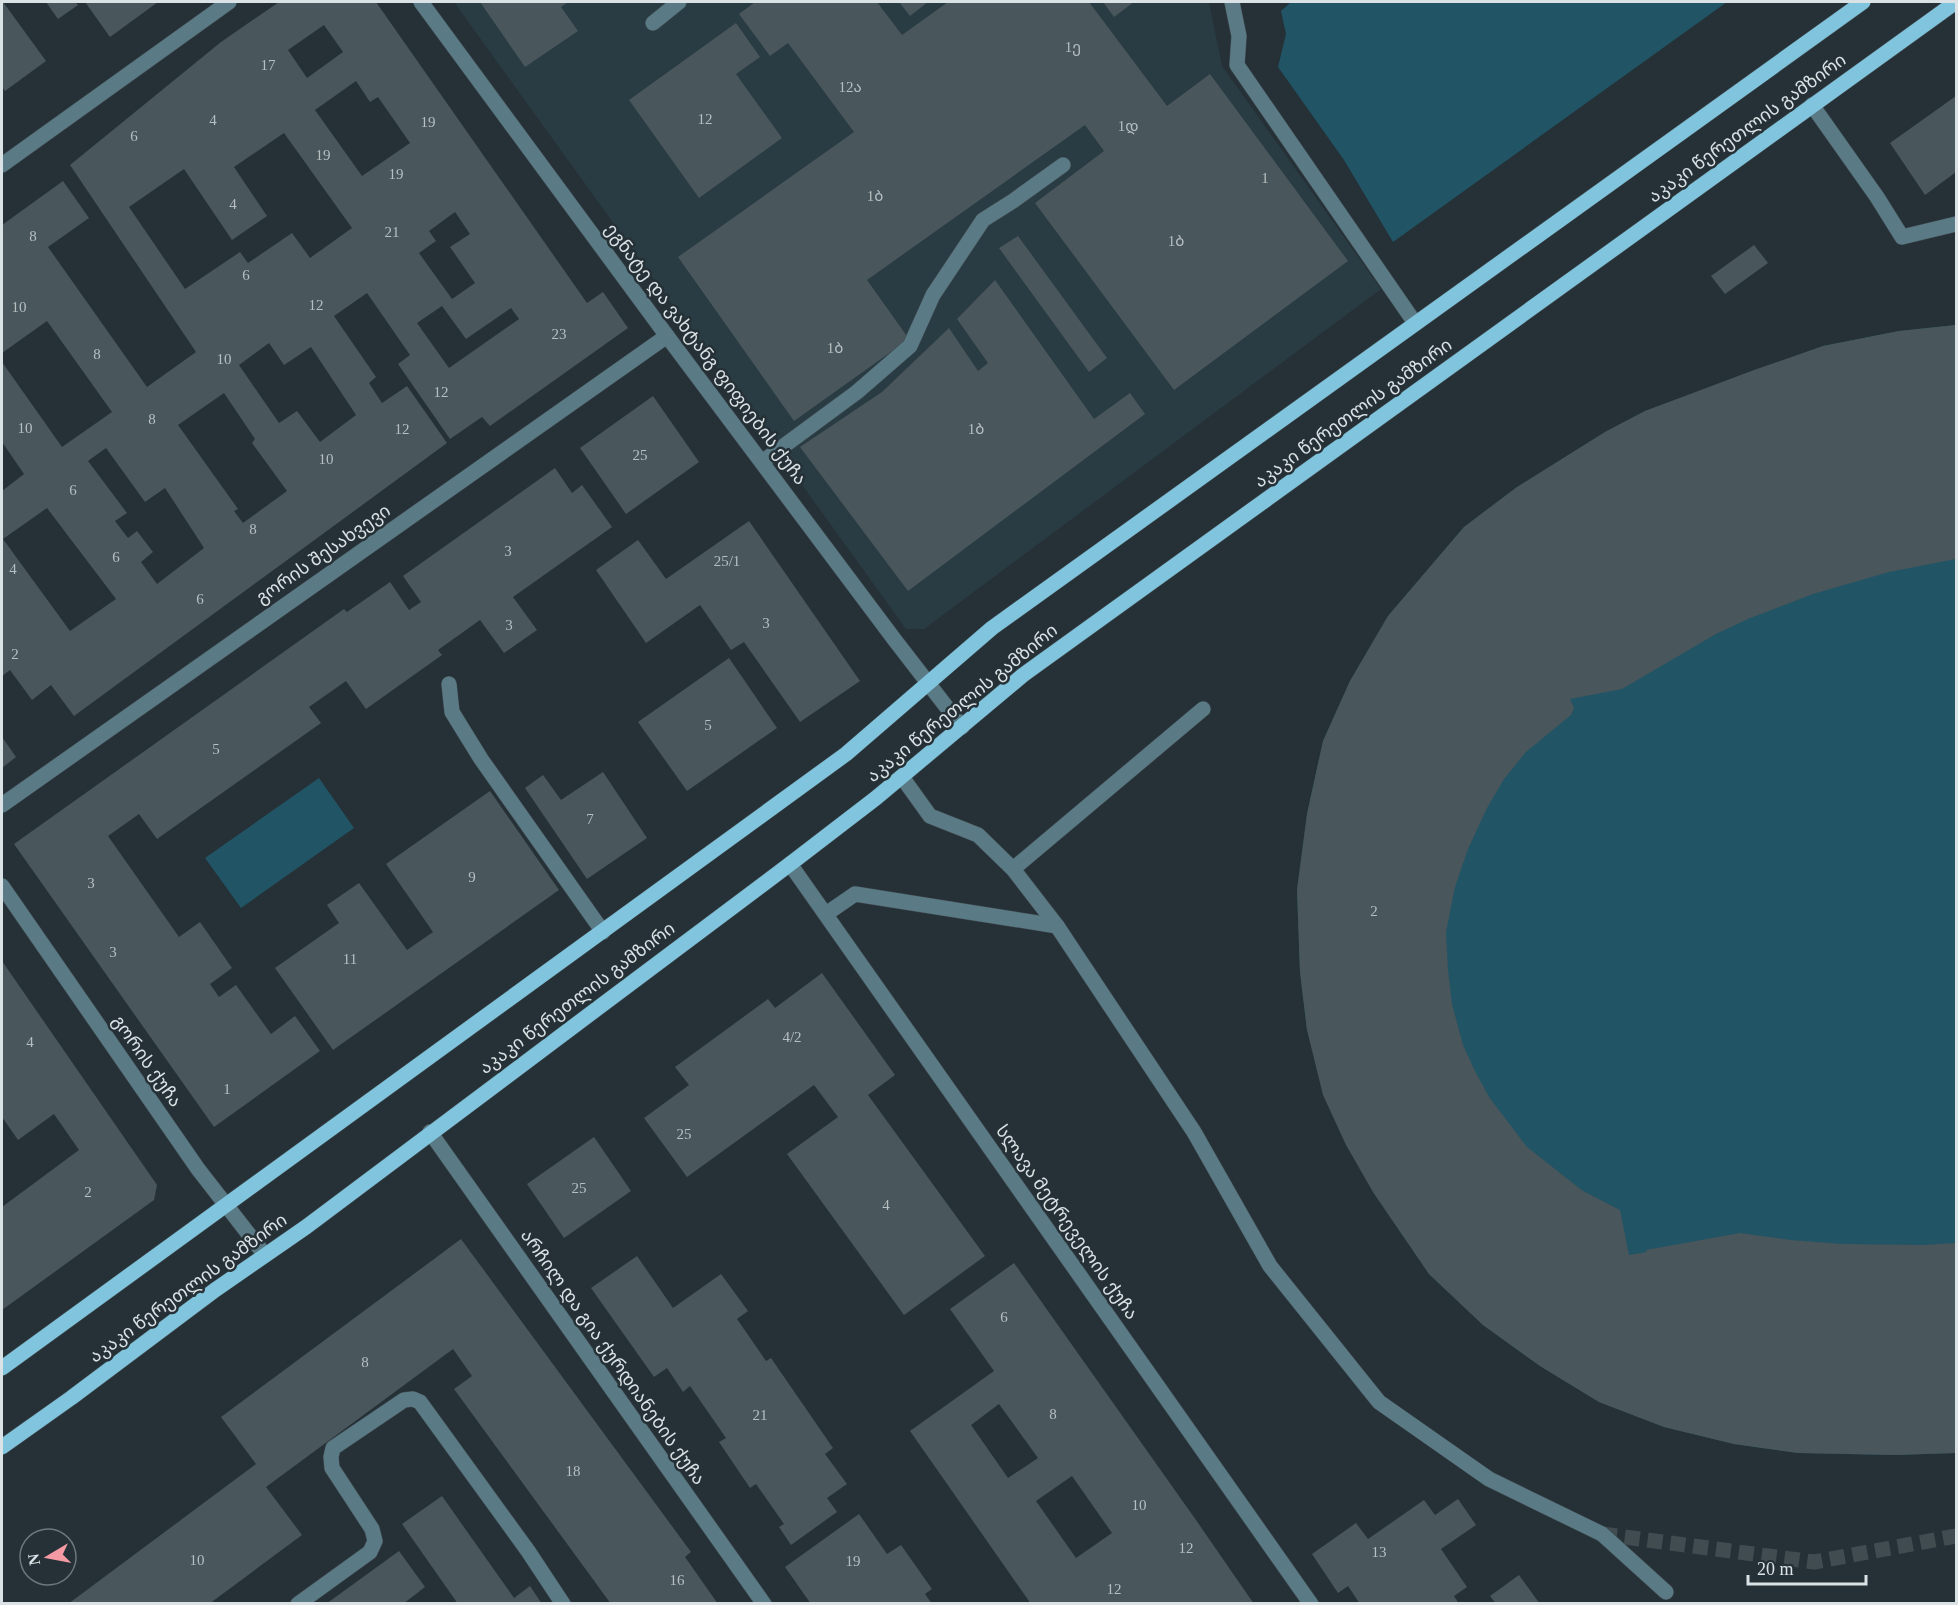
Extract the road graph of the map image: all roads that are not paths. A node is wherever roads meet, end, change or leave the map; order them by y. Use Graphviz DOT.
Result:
graph roads {
  1 [pos="229,2"];
  2 [pos="421,2"];
  3 [pos="679,2"];
  4 [pos="1232,2"];
  5 [pos="1863,2"];
  6 [pos="1956,2"];
  7 [pos="653,23"];
  8 [pos="1812,105"];
  9 [pos="2,165"];
  10 [pos="1063,165"];
  11 [pos="1956,224"];
  12 [pos="1415,323"];
  13 [pos="667,336"];
  14 [pos="762,462"];
  15 [pos="928,683"];
  16 [pos="448,684"];
  17 [pos="1203,709"];
  18 [pos="962,727"];
  19 [pos="902,777"];
  20 [pos="2,805"];
  21 [pos="790,864"];
  22 [pos="1012,869"];
  23 [pos="2,886"];
  24 [pos="826,914"];
  25 [pos="1058,926"];
  26 [pos="603,932"];
  27 [pos="429,1132"];
  28 [pos="226,1205"];
  29 [pos="265,1255"];
  30 [pos="2,1368"];
  31 [pos="2,1447"];
  32 [pos="1666,1592"];
  33 [pos="298,1604"];
  34 [pos="563,1604"];
  35 [pos="764,1604"];
  36 [pos="1311,1604"];
  1 -- 9 [label="street"];
  2 -- 13 [label="street, ეგნატე და ვახტანგ ფიფიების ქუჩა"];
  3 -- 7 [label="street"];
  4 -- 12 [label="street"];
  5 -- 12 [label="main road, აკაკი წერეთლის გამზირი"];
  6 -- 8 [label="main road, აკაკი წერეთლის გამზირი"];
  8 -- 11 [label="street"];
  8 -- 18 [label="main road, აკაკი წერეთლის გამზირი"];
  10 -- 14 [label="street"];
  12 -- 15 [label="main road, აკაკი წერეთლის გამზირი"];
  13 -- 14 [label="street, ეგნატე და ვახტანგ ფიფიების ქუჩა"];
  13 -- 20 [label="street, გორის შესახვევი"];
  14 -- 15 [label="street, ეგნატე და ვახტანგ ფიფიების ქუჩა"];
  15 -- 18 [label="street, ეგნატე და ვახტანგ ფიფიების ქუჩა"];
  15 -- 26 [label="main road, აკაკი წერეთლის გამზირი"];
  16 -- 26 [label="street"];
  17 -- 22 [label="street"];
  18 -- 19 [label="main road, აკაკი წერეთლის გამზირი"];
  19 -- 21 [label="main road, აკაკი წერეთლის გამზირი"];
  19 -- 22 [label="street"];
  21 -- 24 [label="street, სლავა მეტრეველის ქუჩა"];
  21 -- 27 [label="main road, აკაკი წერეთლის გამზირი"];
  22 -- 25 [label="street"];
  23 -- 28 [label="street, გორის ქუჩა"];
  24 -- 25 [label="street"];
  24 -- 36 [label="street, სლავა მეტრეველის ქუჩა"];
  25 -- 32 [label="street"];
  26 -- 28 [label="main road, აკაკი წერეთლის გამზირი"];
  27 -- 29 [label="main road, აკაკი წერეთლის გამზირი"];
  27 -- 35 [label="street, არჩილ და გია ქურდიანების ქუჩა"];
  28 -- 29 [label="street, გორის ქუჩა"];
  28 -- 30 [label="main road, აკაკი წერეთლის გამზირი"];
  29 -- 31 [label="main road, აკაკი წერეთლის გამზირი"];
  33 -- 34 [label="street"];
}
